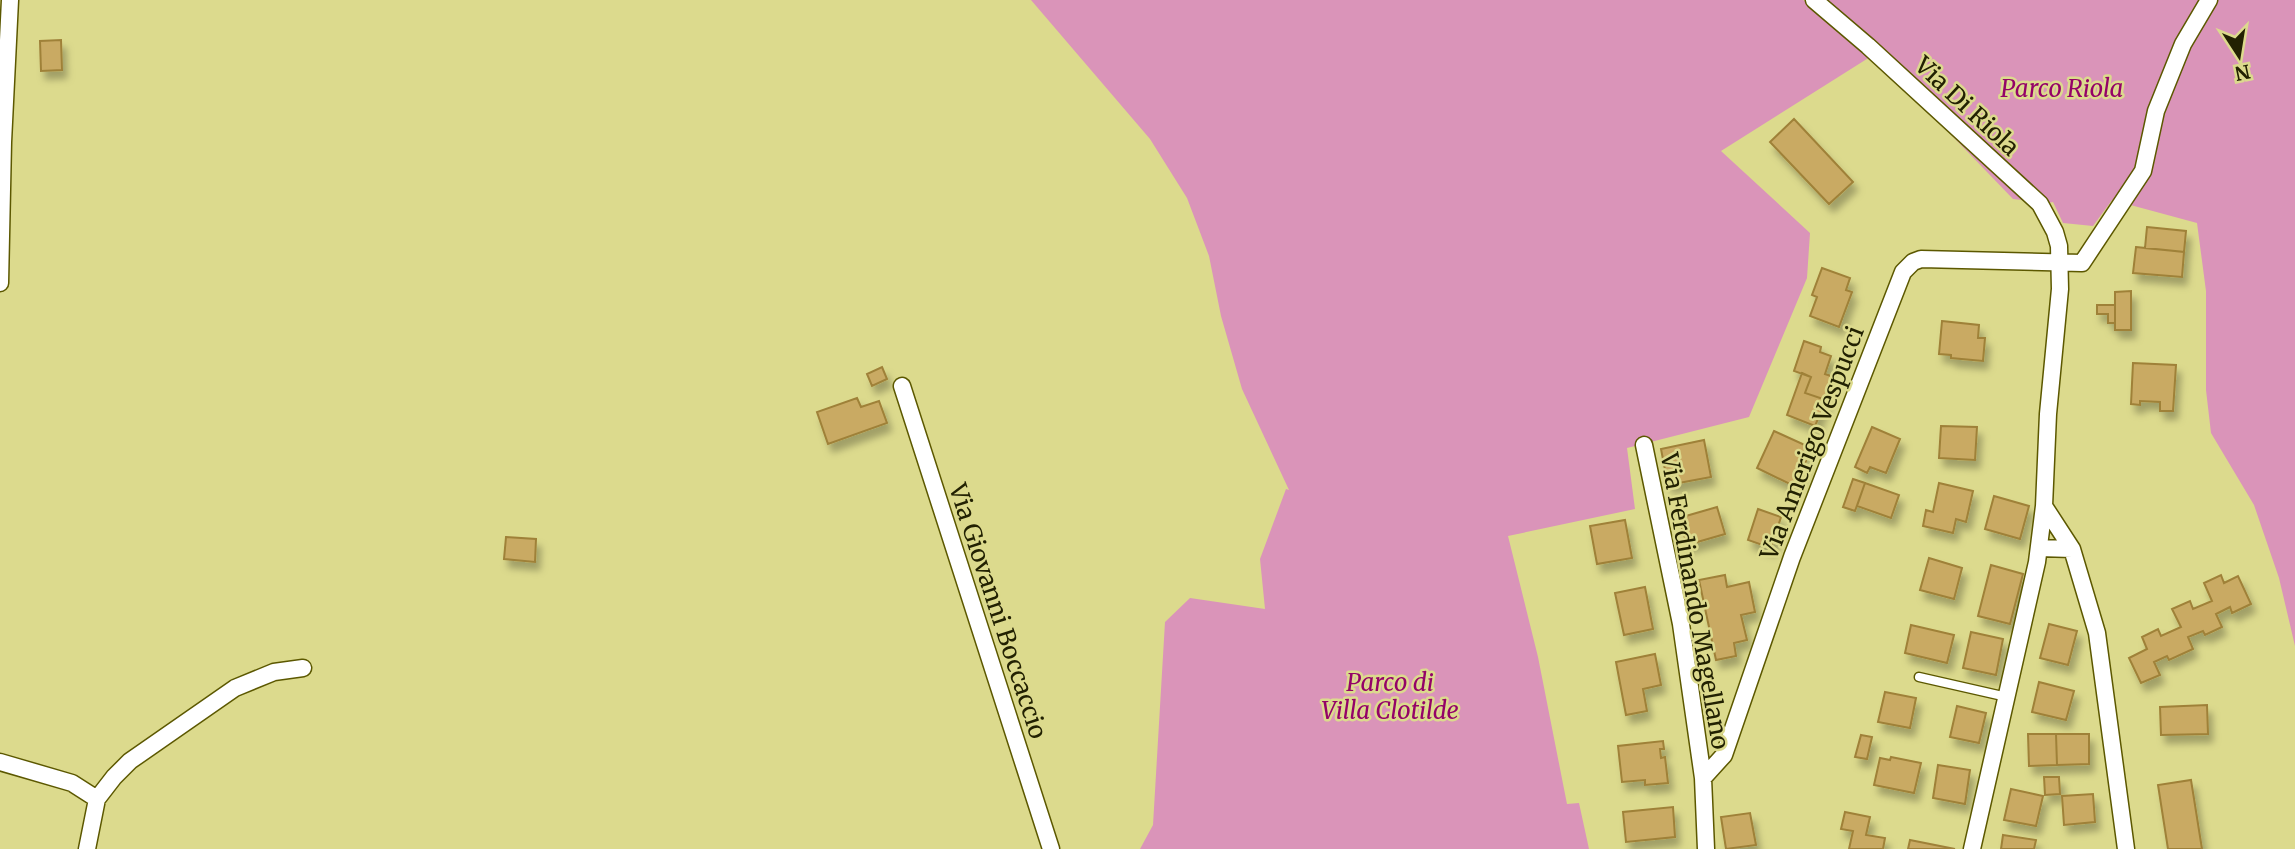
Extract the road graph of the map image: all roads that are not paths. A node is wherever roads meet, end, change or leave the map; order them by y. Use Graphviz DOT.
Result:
graph roads {
  1 [pos="10,0"];
  2 [pos="1814,0"];
  3 [pos="2209,0"];
  4 [pos="2059,263"];
  5 [pos="0,283"];
  6 [pos="902,386"];
  7 [pos="1644,445"];
  8 [pos="2044,506"];
  9 [pos="2039,548"];
  10 [pos="2072,549"];
  11 [pos="303,668"];
  12 [pos="1919,677"];
  13 [pos="2007,697"];
  14 [pos="0,762"];
  15 [pos="1703,778"];
  16 [pos="97,799"];
  17 [pos="87,849"];
  18 [pos="1051,849"];
  19 [pos="1706,849"];
  20 [pos="1972,849"];
  21 [pos="2126,849"];
  1 -- 5 [label="street"];
  2 -- 4 [label="street, Via Di Riola"];
  3 -- 4 [label="street"];
  4 -- 8 [label="street, Via Di Riola"];
  4 -- 15 [label="street, Via Amerigo Vespucci"];
  6 -- 18 [label="street, Via Giovanni Boccaccio"];
  7 -- 15 [label="street, Via Ferdinando Magellano"];
  8 -- 9 [label="street, Via Di Riola"];
  8 -- 10 [label="street"];
  9 -- 10 [label="street"];
  9 -- 13 [label="street, Via Di Riola"];
  10 -- 21 [label="street"];
  11 -- 16 [label="street"];
  12 -- 13 [label="lane"];
  13 -- 20 [label="street, Via Di Riola"];
  14 -- 16 [label="street"];
  15 -- 19 [label="street, Via Ferdinando Magellano"];
  16 -- 17 [label="street"];
}
